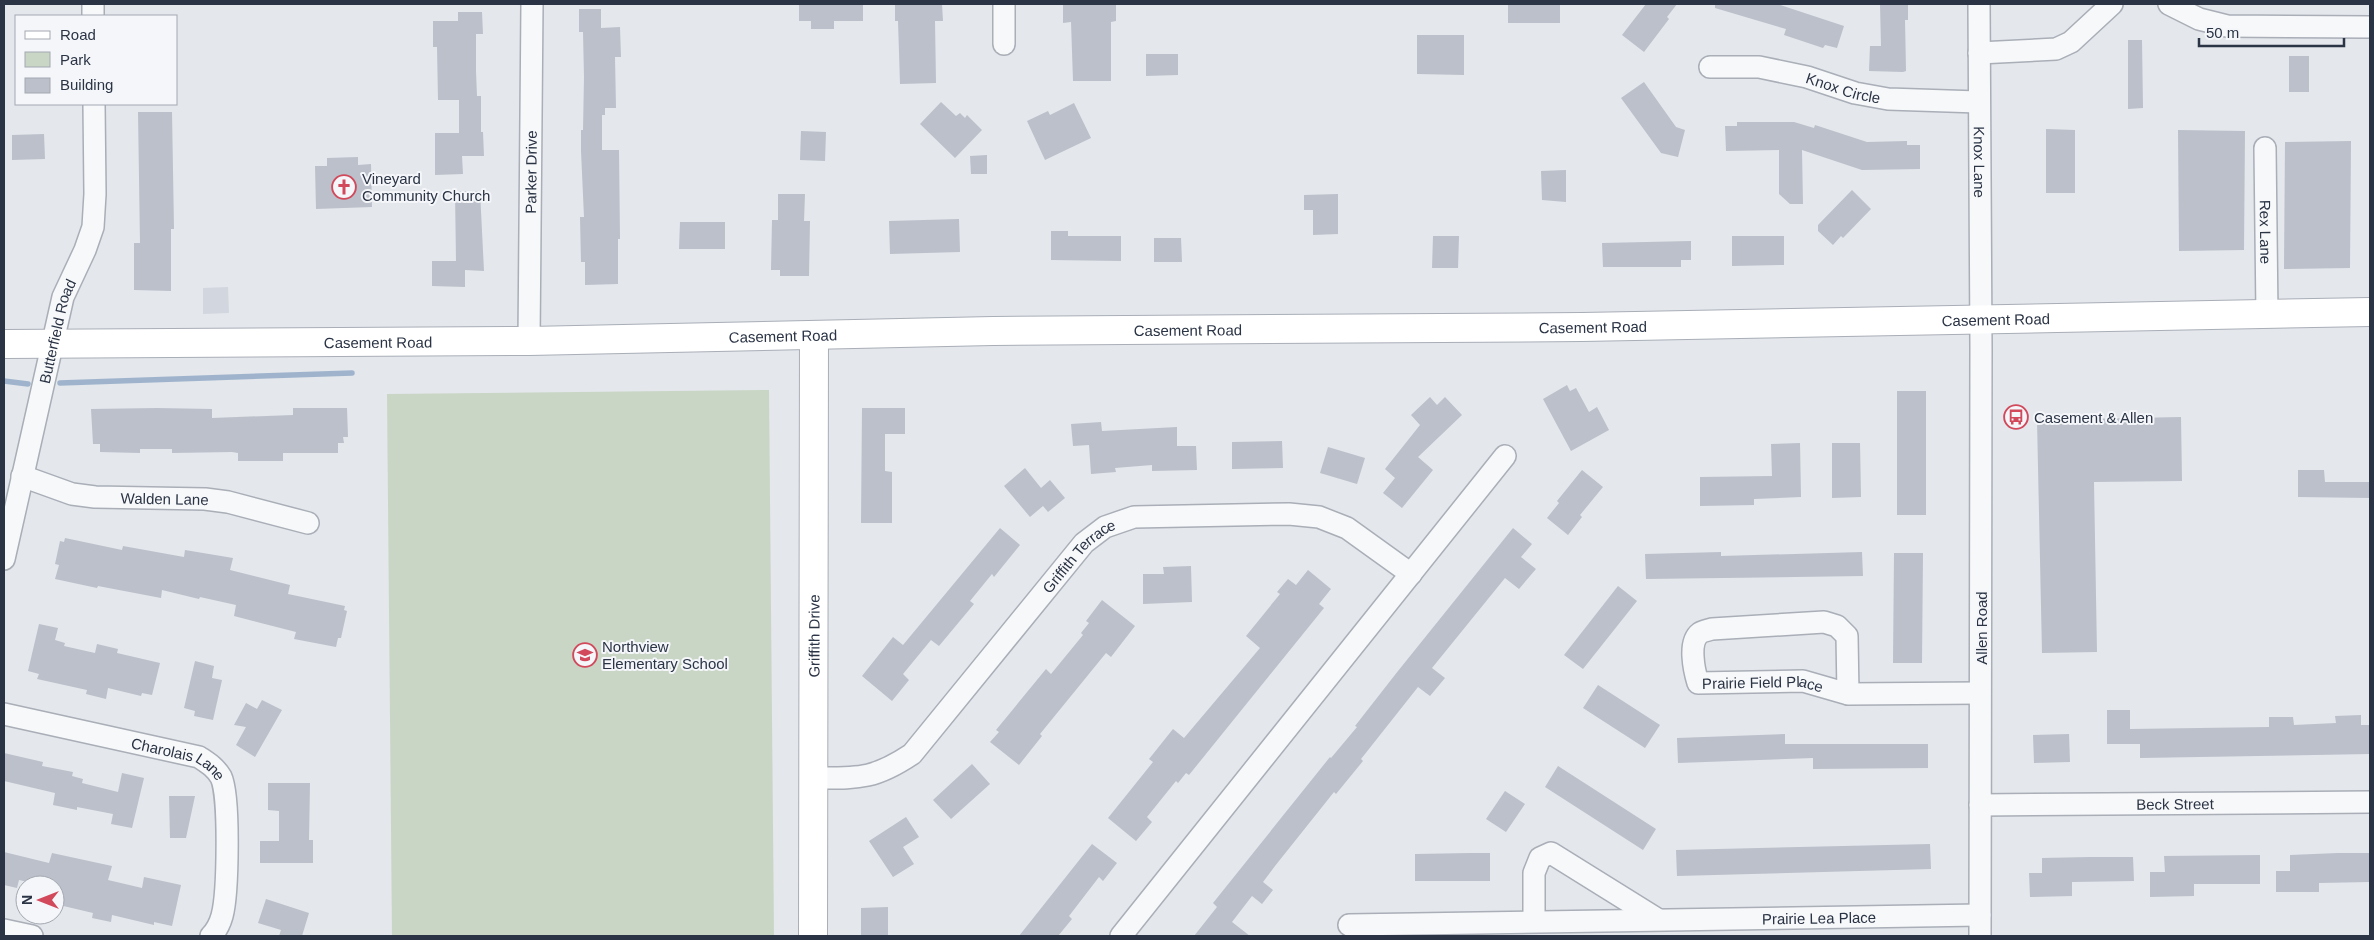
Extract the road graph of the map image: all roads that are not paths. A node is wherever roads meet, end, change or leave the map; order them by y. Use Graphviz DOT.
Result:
graph roads {
  1 [pos="532,4"];
  2 [pos="1004,4"];
  3 [pos="1978,4"];
  4 [pos="2112,4"];
  5 [pos="2169,4"];
  6 [pos="2370,27"];
  7 [pos="1004,44"];
  8 [pos="1978,52"];
  9 [pos="1710,67"];
  10 [pos="1978,102"];
  11 [pos="94,105"];
  12 [pos="2265,148"];
  13 [pos="2370,312"];
  14 [pos="2267,315"];
  15 [pos="1980,320"];
  16 [pos="814,335"];
  17 [pos="529,341"];
  18 [pos="4,344"];
  19 [pos="53,344"];
  20 [pos="1505,456"];
  21 [pos="22,476"];
  22 [pos="308,523"];
  23 [pos="4,559"];
  24 [pos="1411,574"];
  25 [pos="1980,693"];
  26 [pos="1848,694"];
  27 [pos="4,714"];
  28 [pos="813,778"];
  29 [pos="2370,802"];
  30 [pos="1980,805"];
  31 [pos="1980,915"];
  32 [pos="1657,919"];
  33 [pos="1534,921"];
  34 [pos="1349,925"];
  35 [pos="4,930"];
  36 [pos="32,936"];
  37 [pos="211,936"];
  38 [pos="813,936"];
  39 [pos="1121,936"];
  40 [pos="1980,936"];
  1 -- 17 [label="street, Parker Drive"];
  2 -- 7 [label="street"];
  3 -- 8 [label="street, Knox Lane"];
  4 -- 8 [label="street"];
  5 -- 6 [label="street"];
  8 -- 10 [label="street, Knox Lane"];
  9 -- 10 [label="street, Knox Circle"];
  10 -- 15 [label="street, Knox Lane"];
  11 -- 19 [label="street, Butterfield Road"];
  12 -- 14 [label="street, Rex Lane"];
  13 -- 14 [label="street, Casement Road"];
  14 -- 15 [label="street, Casement Road"];
  15 -- 16 [label="street, Casement Road"];
  15 -- 25 [label="street, Allen Road"];
  16 -- 17 [label="street, Casement Road"];
  16 -- 28 [label="street, Griffith Drive"];
  17 -- 19 [label="street, Casement Road"];
  18 -- 19 [label="street, Casement Road"];
  19 -- 21 [label="street, Butterfield Road"];
  20 -- 24 [label="street"];
  21 -- 22 [label="street, Walden Lane"];
  21 -- 23 [label="street, Butterfield Road"];
  24 -- 28 [label="street, Griffith Terrace"];
  24 -- 39 [label="street"];
  25 -- 26 [label="street, Prairie Field Place"];
  25 -- 30 [label="street, Allen Road"];
  26 -- 26 [label="street, Prairie Field Place"];
  27 -- 37 [label="street, Charolais Lane"];
  28 -- 38 [label="street, Griffith Drive"];
  29 -- 30 [label="street, Beck Street"];
  30 -- 31 [label="street, Allen Road"];
  31 -- 32 [label="street, Prairie Lea Place"];
  31 -- 40 [label="street, Allen Road"];
  32 -- 33 [label="street, Prairie Lea Place"];
  32 -- 33 [label="street"];
  33 -- 34 [label="street, Prairie Lea Place"];
  35 -- 36 [label="street"];
}
